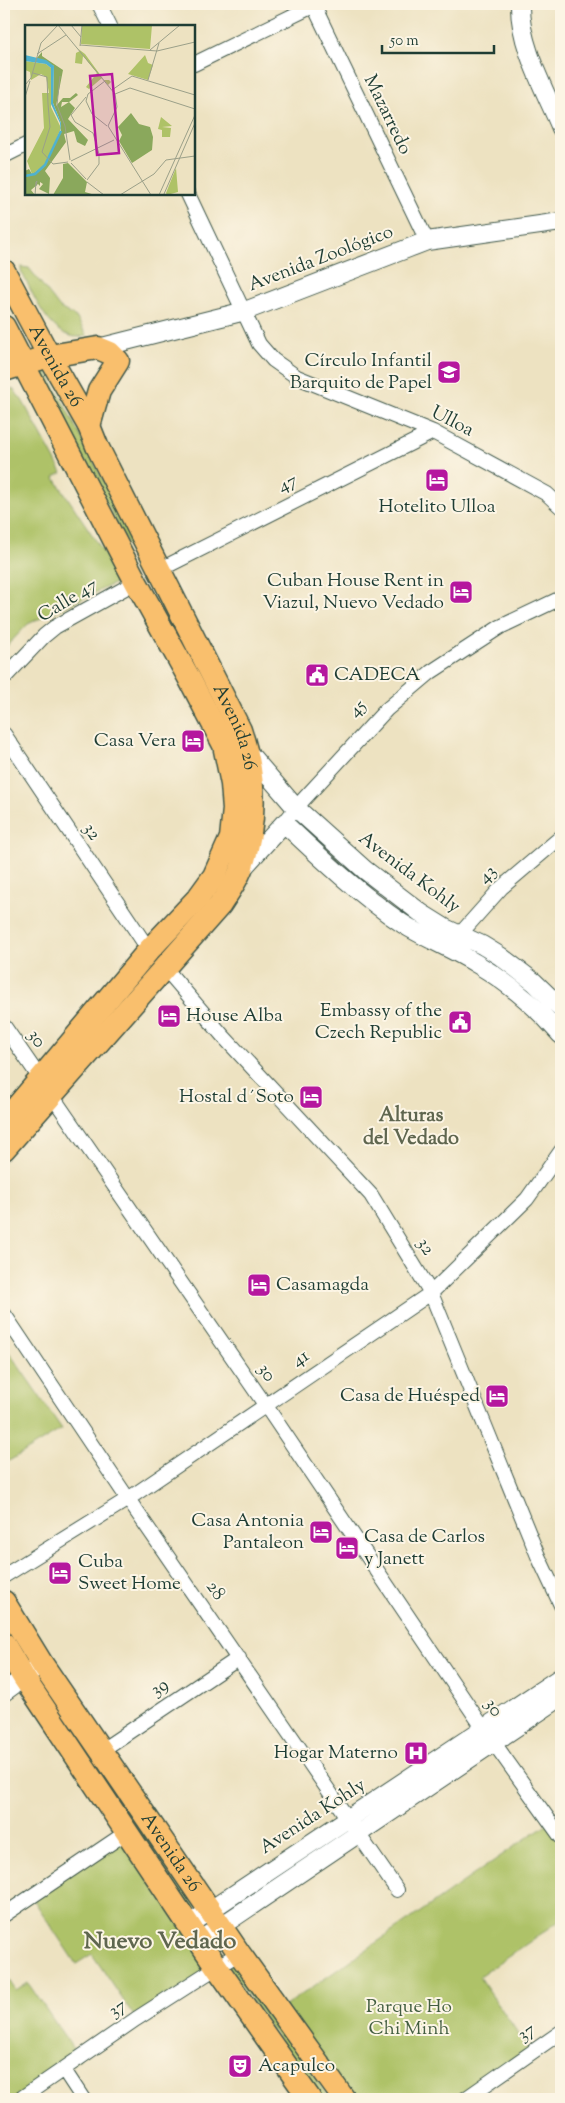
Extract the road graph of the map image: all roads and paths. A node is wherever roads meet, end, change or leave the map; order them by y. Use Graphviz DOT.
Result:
graph roads {
  1 [pos="99,4"];
  2 [pos="315,4"];
  3 [pos="520,4"];
  4 [pos="110,25"];
  5 [pos="195,64"];
  6 [pos="561,128"];
  7 [pos="25,146"];
  8 [pos="4,156"];
  9 [pos="188,195"];
  10 [pos="561,222"];
  11 [pos="427,242"];
  12 [pos="4,270"];
  13 [pos="245,311"];
  14 [pos="4,327"];
  15 [pos="130,340"];
  16 [pos="98,348"];
  17 [pos="49,356"];
  18 [pos="118,361"];
  19 [pos="14,368"];
  20 [pos="89,426"];
  21 [pos="433,432"];
  22 [pos="561,507"];
  23 [pos="161,569"];
  24 [pos="136,582"];
  25 [pos="561,598"];
  26 [pos="4,678"];
  27 [pos="4,734"];
  28 [pos="247,751"];
  29 [pos="296,808"];
  30 [pos="284,823"];
  31 [pos="561,836"];
  32 [pos="241,870"];
  33 [pos="365,870"];
  34 [pos="352,885"];
  35 [pos="453,941"];
  36 [pos="149,950"];
  37 [pos="164,967"];
  38 [pos="544,992"];
  39 [pos="530,1003"];
  40 [pos="561,1008"];
  41 [pos="4,1026"];
  42 [pos="561,1035"];
  43 [pos="46,1086"];
  44 [pos="4,1122"];
  45 [pos="4,1149"];
  46 [pos="561,1151"];
  47 [pos="431,1293"];
  48 [pos="4,1314"];
  49 [pos="266,1406"];
  50 [pos="128,1499"];
  51 [pos="4,1576"];
  52 [pos="4,1602"];
  53 [pos="561,1605"];
  54 [pos="4,1644"];
  55 [pos="239,1658"];
  56 [pos="42,1664"];
  57 [pos="561,1677"];
  58 [pos="24,1678"];
  59 [pos="4,1692"];
  60 [pos="561,1697"];
  61 [pos="489,1736"];
  62 [pos="102,1750"];
  63 [pos="348,1818"];
  64 [pos="127,1832"];
  65 [pos="358,1834"];
  66 [pos="561,1837"];
  67 [pos="397,1890"];
  68 [pos="4,1915"];
  69 [pos="216,1918"];
  70 [pos="194,1933"];
  71 [pos="239,1953"];
  72 [pos="216,1966"];
  73 [pos="561,2032"];
  74 [pos="64,2070"];
  75 [pos="20,2099"];
  76 [pos="84,2099"];
  77 [pos="310,2099"];
  78 [pos="344,2099"];
  79 [pos="466,2099"];
  1 -- 4 [label="street"];
  2 -- 5 [label="street"];
  2 -- 11 [label="street, Mazarredo"];
  3 -- 6 [label="street"];
  7 -- 8 [label="street"];
  9 -- 13 [label="street, Ulloa"];
  10 -- 11 [label="street, Avenida Zoológico"];
  11 -- 13 [label="street, Avenida Zoológico"];
  12 -- 17 [label="main road, Avenida 26"];
  13 -- 15 [label="street, Avenida Zoológico"];
  13 -- 21 [label="street, Ulloa"];
  14 -- 19 [label="main road, Avenida 26"];
  15 -- 16 [label="street, Avenida Zoológico"];
  15 -- 18 [label="street"];
  16 -- 17 [label="main road"];
  16 -- 18 [label="main road"];
  17 -- 19 [label="main road"];
  17 -- 20 [label="main road, Avenida 26"];
  18 -- 20 [label="main road"];
  19 -- 24 [label="main road, Avenida 26"];
  20 -- 23 [label="main road, Avenida 26"];
  21 -- 22 [label="street, Ulloa"];
  21 -- 23 [label="street, 47"];
  23 -- 28 [label="main road, Avenida 26"];
  24 -- 26 [label="street, Calle 47"];
  24 -- 36 [label="main road, Avenida 26"];
  25 -- 29 [label="street, 45"];
  27 -- 36 [label="street, 32"];
  28 -- 29 [label="street, Avenida Kohly"];
  28 -- 32 [label="main road, Avenida 26"];
  29 -- 30 [label="street, 45"];
  29 -- 33 [label="street, Avenida Kohly"];
  30 -- 32 [label="street, 45"];
  30 -- 34 [label="street, Avenida Kohly"];
  31 -- 35 [label="street, 43"];
  32 -- 37 [label="main road, Avenida 26"];
  33 -- 34 [label="street"];
  33 -- 35 [label="street, Avenida Kohly"];
  34 -- 35 [label="street, Avenida Kohly"];
  35 -- 38 [label="street, Avenida Kohly"];
  35 -- 39 [label="street, Avenida Kohly"];
  36 -- 43 [label="main road, Avenida 26"];
  37 -- 43 [label="main road, Avenida 26"];
  37 -- 47 [label="street, 32"];
  38 -- 39 [label="street"];
  38 -- 40 [label="street, Avenida Kohly"];
  39 -- 42 [label="street, Avenida Kohly"];
  41 -- 43 [label="street, 30"];
  43 -- 44 [label="main road, Avenida 26"];
  43 -- 45 [label="main road, Avenida 26"];
  43 -- 49 [label="street, 30"];
  46 -- 47 [label="street, 41"];
  47 -- 49 [label="street, 41"];
  47 -- 53 [label="street, 32"];
  48 -- 50 [label="street, 28"];
  49 -- 50 [label="street, 41"];
  49 -- 61 [label="street, 30"];
  50 -- 51 [label="street, 41"];
  50 -- 55 [label="street, 28"];
  52 -- 56 [label="main road, Avenida 26"];
  54 -- 58 [label="main road, Avenida 26"];
  55 -- 62 [label="street, 39"];
  55 -- 63 [label="street, 28"];
  56 -- 58 [label="street"];
  56 -- 62 [label="main road, Avenida 26"];
  57 -- 61 [label="street, Avenida Kohly"];
  58 -- 59 [label="street"];
  58 -- 64 [label="main road, Avenida 26"];
  60 -- 61 [label="street, Avenida Kohly"];
  61 -- 63 [label="street, Avenida Kohly"];
  61 -- 65 [label="street, Avenida Kohly"];
  61 -- 66 [label="street"];
  62 -- 69 [label="main road, Avenida 26"];
  63 -- 65 [label="street, 28"];
  63 -- 69 [label="street, Avenida Kohly"];
  64 -- 68 [label="street"];
  64 -- 70 [label="main road, Avenida 26"];
  65 -- 67 [label="street, 28"];
  65 -- 69 [label="street, Avenida Kohly"];
  69 -- 70 [label="street, Avenida Kohly"];
  69 -- 71 [label="main road, Avenida 26"];
  70 -- 72 [label="main road, Avenida 26"];
  71 -- 72 [label="street, 37"];
  71 -- 78 [label="main road, Avenida 26"];
  72 -- 74 [label="street, 37"];
  72 -- 77 [label="main road, Avenida 26"];
  73 -- 79 [label="street, 37"];
  74 -- 75 [label="street, 37"];
  74 -- 76 [label="street"];
}
